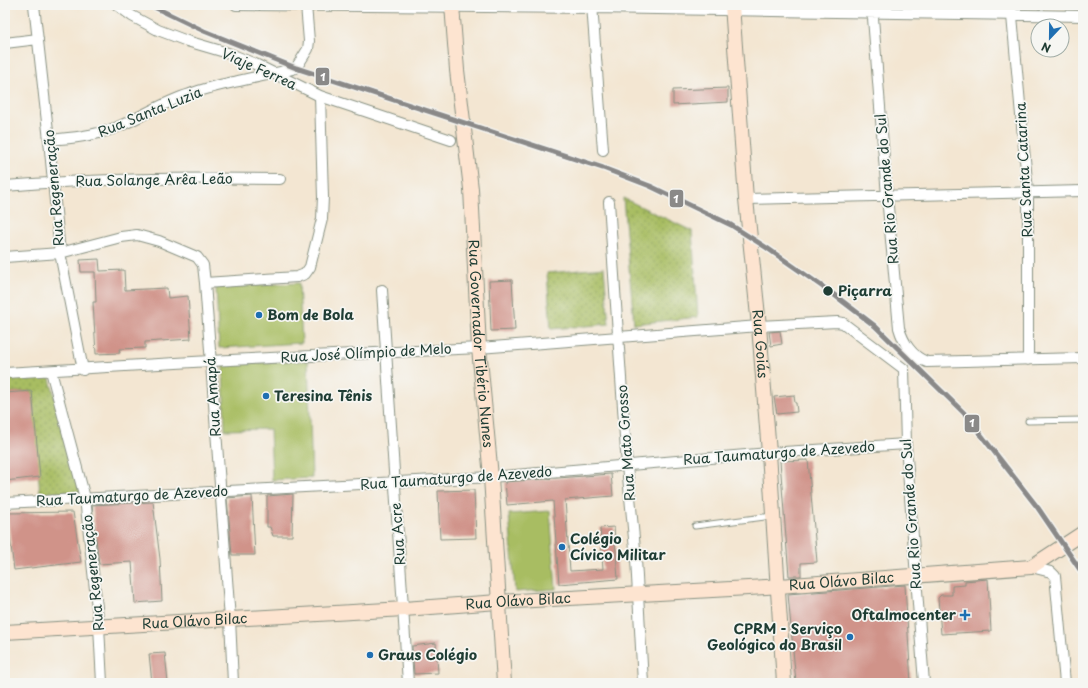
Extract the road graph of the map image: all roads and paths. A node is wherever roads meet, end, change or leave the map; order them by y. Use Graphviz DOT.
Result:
graph roads {
  1 [pos="34,5"];
  2 [pos="117,5"];
  3 [pos="236,5"];
  4 [pos="306,6"];
  5 [pos="452,6"];
  6 [pos="593,6"];
  7 [pos="711,7"];
  8 [pos="732,8"];
  9 [pos="872,9"];
  10 [pos="1011,10"];
  11 [pos="1083,16"];
  12 [pos="38,39"];
  13 [pos="5,43"];
  14 [pos="274,74"];
  15 [pos="320,96"];
  16 [pos="49,140"];
  17 [pos="451,140"];
  18 [pos="603,150"];
  19 [pos="280,179"];
  20 [pos="53,182"];
  21 [pos="5,186"];
  22 [pos="1083,191"];
  23 [pos="1028,192"];
  24 [pos="887,196"];
  25 [pos="746,199"];
  26 [pos="609,202"];
  27 [pos="60,253"];
  28 [pos="5,258"];
  29 [pos="205,282"];
  30 [pos="382,290"];
  31 [pos="759,326"];
  32 [pos="618,337"];
  33 [pos="479,348"];
  34 [pos="385,353"];
  35 [pos="1083,358"];
  36 [pos="1028,360"];
  37 [pos="210,361"];
  38 [pos="904,369"];
  39 [pos="83,370"];
  40 [pos="51,371"];
  41 [pos="5,373"];
  42 [pos="1083,420"];
  43 [pos="1028,421"];
  44 [pos="906,444"];
  45 [pos="769,453"];
  46 [pos="627,466"];
  47 [pos="491,477"];
  48 [pos="394,482"];
  49 [pos="220,491"];
  50 [pos="85,498"];
  51 [pos="5,503"];
  52 [pos="773,516"];
  53 [pos="695,526"];
  54 [pos="1083,532"];
  55 [pos="1031,567"];
  56 [pos="916,576"];
  57 [pos="778,586"];
  58 [pos="637,594"];
  59 [pos="498,602"];
  60 [pos="404,609"];
  61 [pos="230,619"];
  62 [pos="99,626"];
  63 [pos="5,632"];
  64 [pos="102,683"];
  65 [pos="233,683"];
  66 [pos="408,683"];
  67 [pos="504,683"];
  68 [pos="643,683"];
  69 [pos="784,683"];
  70 [pos="924,683"];
  71 [pos="1065,683"];
  1 -- 12 [label="street, Rua Regeneração"];
  2 -- 14 [label="street, Viaje Ferrea"];
  3 -- 4 [label="street"];
  4 -- 5 [label="street"];
  4 -- 14 [label="street, Rua Santa Luzia"];
  5 -- 6 [label="street"];
  5 -- 33 [label="street, Rua Governador Tibério Nunes"];
  6 -- 7 [label="street"];
  6 -- 18 [label="street"];
  7 -- 8 [label="street"];
  8 -- 9 [label="street"];
  8 -- 25 [label="street, Rua Goiás"];
  9 -- 10 [label="street"];
  9 -- 24 [label="street, Rua Rio Grande do Sul"];
  10 -- 11 [label="street"];
  10 -- 23 [label="street, Rua Santa Catarina"];
  12 -- 13 [label="street"];
  12 -- 16 [label="street, Rua Regeneração"];
  14 -- 15 [label="street, Viaje Ferrea"];
  14 -- 16 [label="street, Rua Santa Luzia"];
  15 -- 17 [label="street, Viaje Ferrea"];
  15 -- 29 [label="street"];
  16 -- 20 [label="street, Rua Regeneração"];
  19 -- 20 [label="street, Rua Solange Arêa Leão"];
  20 -- 21 [label="street, Rua Solange Arêa Leão"];
  20 -- 27 [label="street, Rua Regeneração"];
  22 -- 23 [label="street"];
  23 -- 24 [label="street"];
  23 -- 36 [label="street, Rua Santa Catarina"];
  24 -- 25 [label="street"];
  24 -- 36 [label="street, Rua Rio Grande do Sul"];
  25 -- 31 [label="street, Rua Goiás"];
  26 -- 32 [label="street, Rua Mato Grosso"];
  27 -- 28 [label="street"];
  27 -- 29 [label="street, Rua Amapá"];
  27 -- 39 [label="street, Rua Regeneração"];
  29 -- 37 [label="street, Rua Amapá"];
  30 -- 34 [label="street, Rua Acre"];
  31 -- 32 [label="street, Rua José Olímpio de Melo"];
  31 -- 38 [label="street, Rua José Olímpio de Melo"];
  31 -- 45 [label="street, Rua Goiás"];
  32 -- 33 [label="street, Rua José Olímpio de Melo"];
  32 -- 46 [label="street, Rua Mato Grosso"];
  33 -- 34 [label="street, Rua José Olímpio de Melo"];
  33 -- 47 [label="street, Rua Governador Tibério Nunes"];
  34 -- 37 [label="street, Rua José Olímpio de Melo"];
  34 -- 48 [label="street, Rua Acre"];
  35 -- 36 [label="street"];
  37 -- 39 [label="street, Rua José Olímpio de Melo"];
  37 -- 49 [label="street, Rua Amapá"];
  38 -- 44 [label="street, Rua Rio Grande do Sul"];
  39 -- 40 [label="street, Rua José Olímpio de Melo"];
  40 -- 41 [label="street, Rua José Olímpio de Melo"];
  40 -- 50 [label="street, Rua Regeneração"];
  42 -- 43 [label="lane"];
  44 -- 45 [label="street, Rua Taumaturgo de Azevedo"];
  44 -- 56 [label="street, Rua Rio Grande do Sul"];
  45 -- 46 [label="street, Rua Taumaturgo de Azevedo"];
  45 -- 52 [label="street, Rua Goiás"];
  46 -- 47 [label="street, Rua Taumaturgo de Azevedo"];
  46 -- 58 [label="street, Rua Mato Grosso"];
  47 -- 48 [label="street, Rua Taumaturgo de Azevedo"];
  47 -- 59 [label="street, Rua Governador Tibério Nunes"];
  48 -- 49 [label="street, Rua Taumaturgo de Azevedo"];
  48 -- 60 [label="street, Rua Acre"];
  49 -- 50 [label="street, Rua Taumaturgo de Azevedo"];
  49 -- 61 [label="street, Rua Amapá"];
  50 -- 51 [label="street, Rua Taumaturgo de Azevedo"];
  50 -- 62 [label="street, Rua Regeneração"];
  52 -- 53 [label="lane"];
  52 -- 57 [label="street, Rua Goiás"];
  54 -- 55 [label="street"];
  55 -- 56 [label="street, Rua Olávo Bilac"];
  55 -- 71 [label="street"];
  56 -- 57 [label="street, Rua Olávo Bilac"];
  56 -- 70 [label="street, Rua Rio Grande do Sul"];
  57 -- 58 [label="street, Rua Olávo Bilac"];
  57 -- 69 [label="street, Rua Goiás"];
  58 -- 59 [label="street, Rua Olávo Bilac"];
  58 -- 68 [label="street, Rua Mato Grosso"];
  59 -- 60 [label="street, Rua Olávo Bilac"];
  59 -- 67 [label="street, Rua Governador Tibério Nunes"];
  60 -- 61 [label="street, Rua Olávo Bilac"];
  60 -- 66 [label="street, Rua Acre"];
  61 -- 62 [label="street, Rua Olávo Bilac"];
  61 -- 65 [label="street, Rua Amapá"];
  62 -- 63 [label="street, Rua Olávo Bilac"];
  62 -- 64 [label="street, Rua Regeneração"];
}
